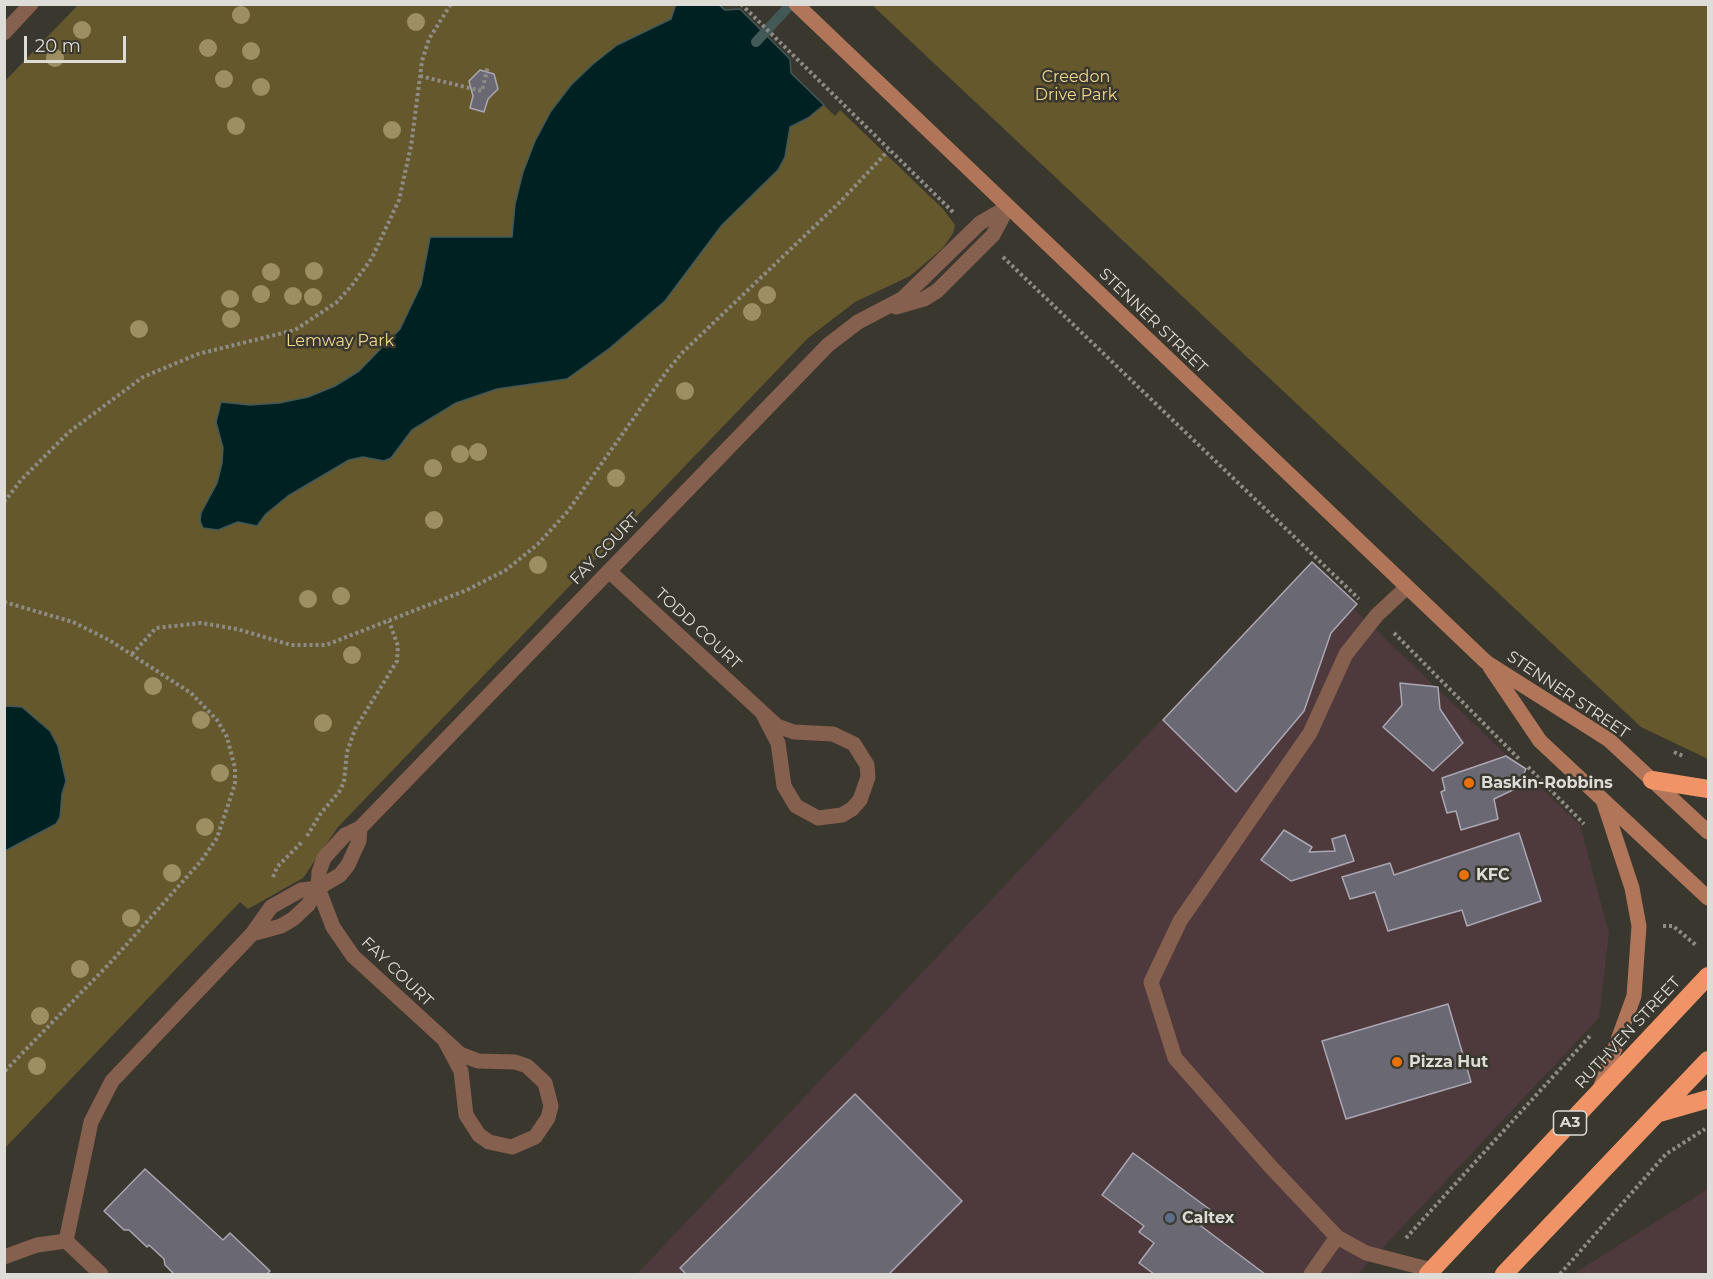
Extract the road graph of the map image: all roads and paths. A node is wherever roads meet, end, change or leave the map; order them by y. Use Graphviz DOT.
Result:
graph roads {
  1 [pos="31,4"];
  2 [pos="451,4"];
  3 [pos="741,4"];
  4 [pos="796,4"];
  5 [pos="4,33"];
  6 [pos="488,66"];
  7 [pos="420,76"];
  8 [pos="888,151"];
  9 [pos="1008,207"];
  10 [pos="972,230"];
  11 [pos="986,242"];
  12 [pos="887,308"];
  13 [pos="4,502"];
  14 [pos="609,571"];
  15 [pos="1406,588"];
  16 [pos="4,602"];
  17 [pos="1377,615"];
  18 [pos="389,621"];
  19 [pos="132,654"];
  20 [pos="1486,662"];
  21 [pos="763,714"];
  22 [pos="1653,780"];
  23 [pos="1708,789"];
  24 [pos="1603,799"];
  25 [pos="360,828"];
  26 [pos="1708,831"];
  27 [pos="1588,835"];
  28 [pos="318,888"];
  29 [pos="1708,897"];
  30 [pos="277,902"];
  31 [pos="1653,926"];
  32 [pos="252,934"];
  33 [pos="1697,946"];
  34 [pos="1708,976"];
  35 [pos="1598,1028"];
  36 [pos="446,1043"];
  37 [pos="1708,1060"];
  38 [pos="4,1072"];
  39 [pos="1598,1094"];
  40 [pos="1708,1099"];
  41 [pos="1659,1113"];
  42 [pos="1708,1127"];
  43 [pos="1337,1237"];
  44 [pos="66,1241"];
  45 [pos="4,1257"];
  46 [pos="1388,1257"];
  47 [pos="1430,1272"];
  48 [pos="101,1275"];
  49 [pos="1311,1275"];
  50 [pos="1504,1275"];
  51 [pos="1560,1275"];
  1 -- 5 [label="street"];
  2 -- 7 [label="path"];
  3 -- 8 [label="path"];
  4 -- 9 [label="main road, STENNER STREET"];
  6 -- 7 [label="path"];
  7 -- 13 [label="path"];
  8 -- 10 [label="path"];
  8 -- 18 [label="path"];
  9 -- 10 [label="street, FAY COURT"];
  9 -- 11 [label="street, FAY COURT"];
  9 -- 15 [label="main road, STENNER STREET"];
  10 -- 12 [label="street, FAY COURT"];
  11 -- 12 [label="street, FAY COURT"];
  11 -- 17 [label="path"];
  12 -- 14 [label="street, FAY COURT"];
  14 -- 21 [label="street, TODD COURT"];
  14 -- 25 [label="street, FAY COURT"];
  15 -- 17 [label="street"];
  15 -- 20 [label="main road, STENNER STREET"];
  16 -- 19 [label="path"];
  17 -- 27 [label="path"];
  17 -- 43 [label="street"];
  18 -- 19 [label="path"];
  18 -- 30 [label="path"];
  19 -- 38 [label="path"];
  20 -- 22 [label="main road, STENNER STREET"];
  20 -- 24 [label="main road, STENNER STREET"];
  21 -- 21 [label="street, TODD COURT"];
  22 -- 23 [label="highway"];
  22 -- 26 [label="main road, STENNER STREET"];
  24 -- 29 [label="main road, STENNER STREET"];
  24 -- 39 [label="main road"];
  25 -- 28 [label="street, FAY COURT"];
  25 -- 28 [label="street, FAY COURT"];
  28 -- 30 [label="street"];
  28 -- 32 [label="street"];
  28 -- 36 [label="street, FAY COURT"];
  30 -- 32 [label="street"];
  31 -- 33 [label="path"];
  32 -- 44 [label="street"];
  34 -- 39 [label="highway, RUTHVEN STREET / A3"];
  35 -- 46 [label="path"];
  36 -- 36 [label="street, FAY COURT"];
  37 -- 41 [label="highway"];
  39 -- 47 [label="highway, RUTHVEN STREET / A3"];
  40 -- 41 [label="highway"];
  41 -- 50 [label="highway"];
  42 -- 51 [label="path"];
  43 -- 46 [label="street"];
  43 -- 49 [label="street"];
  44 -- 45 [label="street"];
  44 -- 48 [label="street"];
  46 -- 47 [label="street"];
}
